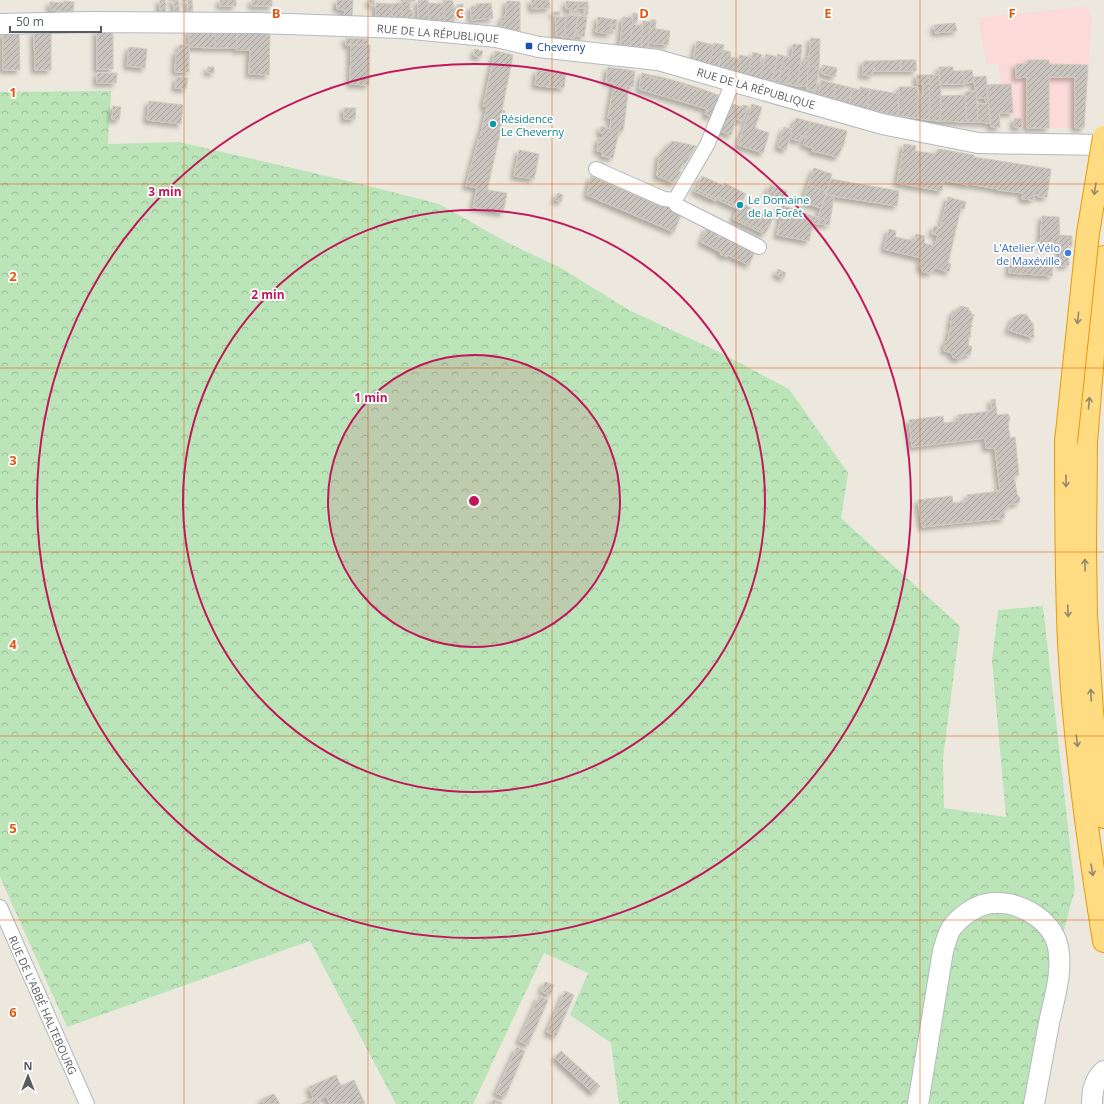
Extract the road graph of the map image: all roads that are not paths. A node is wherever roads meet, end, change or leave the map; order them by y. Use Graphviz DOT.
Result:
graph roads {
  1 [pos="0,24"];
  2 [pos="733,82"];
  3 [pos="1104,137"];
  4 [pos="1104,145"];
  5 [pos="596,169"];
  6 [pos="675,200"];
  7 [pos="759,247"];
  8 [pos="1104,257"];
  9 [pos="1076,442"];
  10 [pos="1104,817"];
  11 [pos="0,907"];
  12 [pos="1104,941"];
  13 [pos="1104,1071"];
  14 [pos="1104,1089"];
  15 [pos="87,1104"];
  16 [pos="918,1104"];
  17 [pos="1034,1104"];
  18 [pos="1093,1104"];
  1 -- 2 [label="street, RUE DE LA RÉPUBLIQUE"];
  2 -- 4 [label="street, RUE DE LA RÉPUBLIQUE"];
  2 -- 6 [label="street"];
  3 -- 9 [label="highway, one-way, bridge"];
  5 -- 6 [label="street"];
  6 -- 7 [label="street"];
  9 -- 8 [label="highway, one-way"];
  10 -- 9 [label="highway, one-way"];
  9 -- 12 [label="highway, one-way"];
  11 -- 15 [label="street, RUE DE L'ABBÉ HALTEBOURG"];
  13 -- 18 [label="street"];
  14 -- 18 [label="street"];
  16 -- 17 [label="street"];
}
